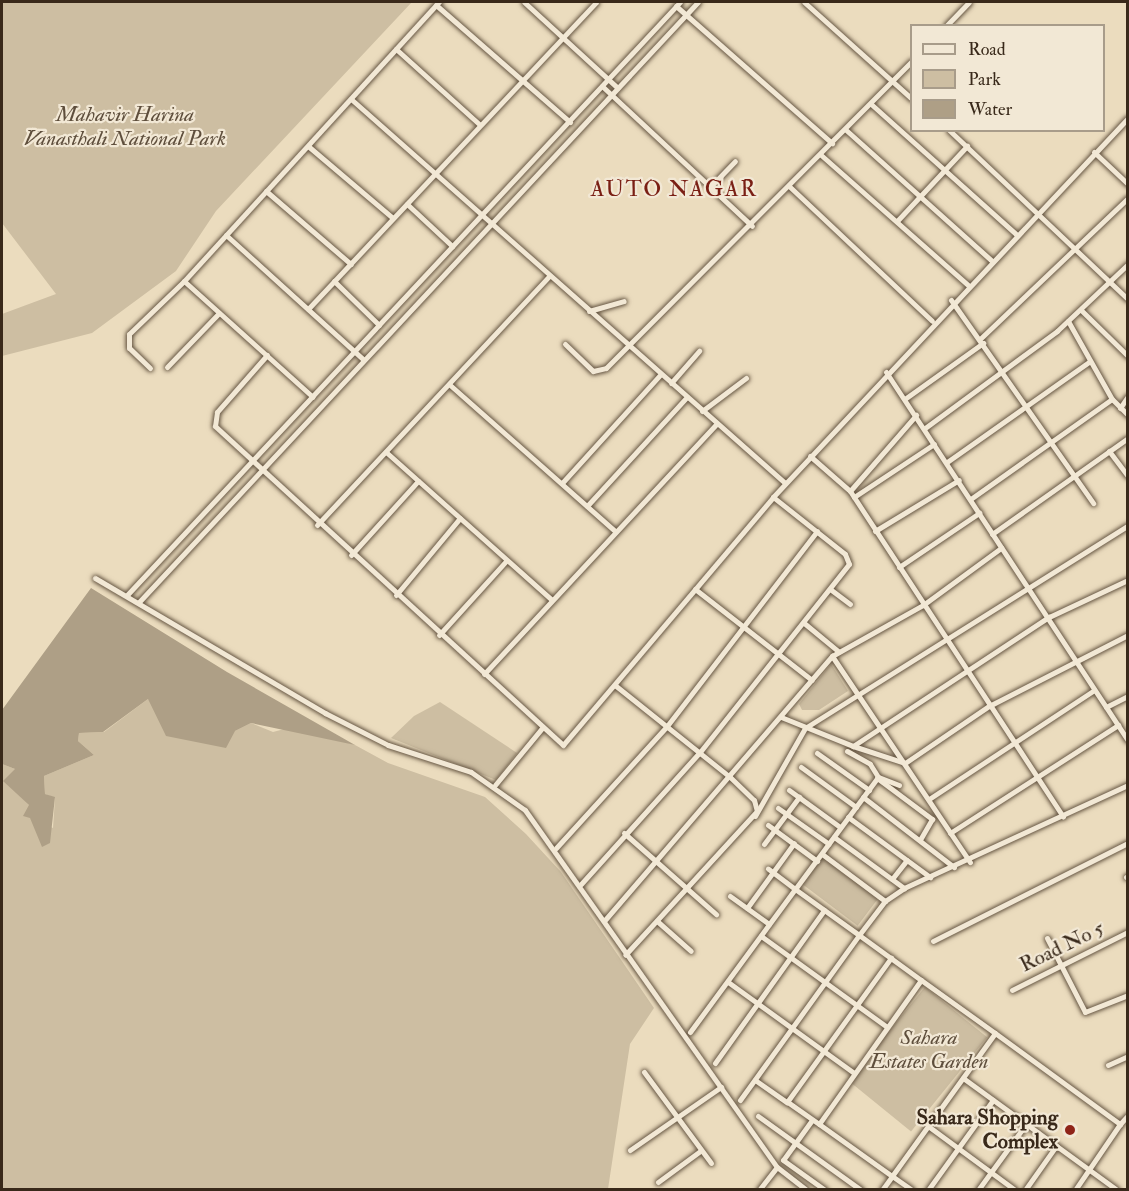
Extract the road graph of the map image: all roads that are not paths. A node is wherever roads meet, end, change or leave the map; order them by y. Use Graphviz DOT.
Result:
graph roads {
  1 [pos="524,2"];
  2 [pos="596,2"];
  3 [pos="698,2"];
  4 [pos="804,2"];
  5 [pos="969,2"];
  6 [pos="438,3"];
  7 [pos="678,4"];
  8 [pos="687,14"];
  9 [pos="948,24"];
  10 [pos="563,37"];
  11 [pos="396,49"];
  12 [pos="910,63"];
  13 [pos="608,79"];
  14 [pos="522,81"];
  15 [pos="891,82"];
  16 [pos="602,86"];
  17 [pos="618,88"];
  18 [pos="612,95"];
  19 [pos="910,97"];
  20 [pos="351,99"];
  21 [pos="871,104"];
  22 [pos="1128,118"];
  23 [pos="570,122"];
  24 [pos="480,125"];
  25 [pos="846,130"];
  26 [pos="951,132"];
  27 [pos="832,144"];
  28 [pos="308,146"];
  29 [pos="967,146"];
  30 [pos="1094,152"];
  31 [pos="821,155"];
  32 [pos="735,161"];
  33 [pos="944,170"];
  34 [pos="436,173"];
  35 [pos="1128,184"];
  36 [pos="712,185"];
  37 [pos="790,188"];
  38 [pos="267,191"];
  39 [pos="920,196"];
  40 [pos="1128,198"];
  41 [pos="407,204"];
  42 [pos="1039,211"];
  43 [pos="482,215"];
  44 [pos="393,218"];
  45 [pos="897,222"];
  46 [pos="492,224"];
  47 [pos="752,226"];
  48 [pos="226,235"];
  49 [pos="1017,235"];
  50 [pos="452,246"];
  51 [pos="1076,249"];
  52 [pos="992,261"];
  53 [pos="351,264"];
  54 [pos="1128,264"];
  55 [pos="549,276"];
  56 [pos="184,281"];
  57 [pos="334,281"];
  58 [pos="1110,281"];
  59 [pos="968,285"];
  60 [pos="1128,298"];
  61 [pos="951,300"];
  62 [pos="624,301"];
  63 [pos="308,309"];
  64 [pos="1081,310"];
  65 [pos="589,311"];
  66 [pos="219,313"];
  67 [pos="932,321"];
  68 [pos="1068,321"];
  69 [pos="379,325"];
  70 [pos="982,341"];
  71 [pos="565,344"];
  72 [pos="629,347"];
  73 [pos="354,351"];
  74 [pos="699,351"];
  75 [pos="267,355"];
  76 [pos="1128,356"];
  77 [pos="364,360"];
  78 [pos="1089,362"];
  79 [pos="150,368"];
  80 [pos="166,368"];
  81 [pos="886,372"];
  82 [pos="1004,373"];
  83 [pos="661,374"];
  84 [pos="746,378"];
  85 [pos="671,383"];
  86 [pos="450,385"];
  87 [pos="1128,396"];
  88 [pos="313,397"];
  89 [pos="687,398"];
  90 [pos="906,398"];
  91 [pos="1112,399"];
  92 [pos="1026,406"];
  93 [pos="1120,408"];
  94 [pos="702,411"];
  95 [pos="916,415"];
  96 [pos="1128,415"];
  97 [pos="716,424"];
  98 [pos="925,428"];
  99 [pos="1128,438"];
  100 [pos="1050,441"];
  101 [pos="934,444"];
  102 [pos="1109,451"];
  103 [pos="386,452"];
  104 [pos="810,456"];
  105 [pos="252,462"];
  106 [pos="947,462"];
  107 [pos="261,470"];
  108 [pos="1075,476"];
  109 [pos="1128,476"];
  110 [pos="959,480"];
  111 [pos="418,481"];
  112 [pos="562,483"];
  113 [pos="785,483"];
  114 [pos="850,491"];
  115 [pos="773,497"];
  116 [pos="854,497"];
  117 [pos="972,498"];
  118 [pos="1093,503"];
  119 [pos="587,506"];
  120 [pos="979,513"];
  121 [pos="460,518"];
  122 [pos="317,525"];
  123 [pos="1128,525"];
  124 [pos="615,531"];
  125 [pos="817,531"];
  126 [pos="875,531"];
  127 [pos="992,534"];
  128 [pos="1001,548"];
  129 [pos="351,555"];
  130 [pos="506,561"];
  131 [pos="899,567"];
  132 [pos="95,578"];
  133 [pos="1128,580"];
  134 [pos="1028,587"];
  135 [pos="695,589"];
  136 [pos="830,589"];
  137 [pos="127,595"];
  138 [pos="396,595"];
  139 [pos="551,599"];
  140 [pos="140,602"];
  141 [pos="850,604"];
  142 [pos="923,605"];
  143 [pos="1049,617"];
  144 [pos="804,623"];
  145 [pos="743,629"];
  146 [pos="439,635"];
  147 [pos="1128,635"];
  148 [pos="944,636"];
  149 [pos="839,652"];
  150 [pos="779,655"];
  151 [pos="832,656"];
  152 [pos="1075,658"];
  153 [pos="966,670"];
  154 [pos="484,674"];
  155 [pos="812,680"];
  156 [pos="616,686"];
  157 [pos="1094,690"];
  158 [pos="856,693"];
  159 [pos="1128,696"];
  160 [pos="989,706"];
  161 [pos="1106,707"];
  162 [pos="782,717"];
  163 [pos="1118,725"];
  164 [pos="667,726"];
  165 [pos="543,727"];
  166 [pos="805,728"];
  167 [pos="881,731"];
  168 [pos="1128,740"];
  169 [pos="1014,744"];
  170 [pos="853,746"];
  171 [pos="847,751"];
  172 [pos="700,752"];
  173 [pos="817,753"];
  174 [pos="905,764"];
  175 [pos="801,767"];
  176 [pos="730,777"];
  177 [pos="878,777"];
  178 [pos="1036,777"];
  179 [pos="495,785"];
  180 [pos="899,785"];
  181 [pos="1128,785"];
  182 [pos="789,790"];
  183 [pos="869,790"];
  184 [pos="799,797"];
  185 [pos="863,798"];
  186 [pos="929,799"];
  187 [pos="856,807"];
  188 [pos="778,808"];
  189 [pos="786,814"];
  190 [pos="755,816"];
  191 [pos="1063,816"];
  192 [pos="848,817"];
  193 [pos="768,825"];
  194 [pos="840,827"];
  195 [pos="774,829"];
  196 [pos="624,833"];
  197 [pos="950,833"];
  198 [pos="834,837"];
  199 [pos="920,840"];
  200 [pos="794,843"];
  201 [pos="1128,843"];
  202 [pos="764,844"];
  203 [pos="829,844"];
  204 [pos="556,848"];
  205 [pos="822,854"];
  206 [pos="907,860"];
  207 [pos="656,861"];
  208 [pos="818,861"];
  209 [pos="970,862"];
  210 [pos="954,867"];
  211 [pos="770,871"];
  212 [pos="930,877"];
  213 [pos="892,879"];
  214 [pos="581,884"];
  215 [pos="904,888"];
  216 [pos="795,889"];
  217 [pos="688,890"];
  218 [pos="730,896"];
  219 [pos="885,901"];
  220 [pos="747,908"];
  221 [pos="824,910"];
  222 [pos="716,914"];
  223 [pos="604,921"];
  224 [pos="657,921"];
  225 [pos="769,924"];
  226 [pos="1128,932"];
  227 [pos="859,935"];
  228 [pos="761,936"];
  229 [pos="1047,938"];
  230 [pos="933,941"];
  231 [pos="691,951"];
  232 [pos="625,955"];
  233 [pos="790,958"];
  234 [pos="891,958"];
  235 [pos="1060,966"];
  236 [pos="921,980"];
  237 [pos="728,982"];
  238 [pos="824,983"];
  239 [pos="1012,990"];
  240 [pos="1128,995"];
  241 [pos="757,1003"];
  242 [pos="856,1005"];
  243 [pos="887,1027"];
  244 [pos="791,1029"];
  245 [pos="690,1032"];
  246 [pos="995,1033"];
  247 [pos="823,1052"];
  248 [pos="1128,1056"];
  249 [pos="715,1063"];
  250 [pos="1108,1065"];
  251 [pos="644,1072"];
  252 [pos="854,1073"];
  253 [pos="963,1078"];
  254 [pos="755,1080"];
  255 [pos="721,1087"];
  256 [pos="740,1100"];
  257 [pos="993,1100"];
  258 [pos="787,1102"];
  259 [pos="1128,1115"];
  260 [pos="676,1116"];
  261 [pos="758,1116"];
  262 [pos="812,1120"];
  263 [pos="819,1124"];
  264 [pos="1026,1124"];
  265 [pos="1120,1124"];
  266 [pos="928,1126"];
  267 [pos="796,1143"];
  268 [pos="1056,1146"];
  269 [pos="958,1148"];
  270 [pos="630,1150"];
  271 [pos="700,1151"];
  272 [pos="711,1163"];
  273 [pos="777,1167"];
  274 [pos="1089,1169"];
  275 [pos="991,1172"];
  276 [pos="892,1176"];
  277 [pos="658,1182"];
  278 [pos="759,1190"];
  279 [pos="806,1190"];
  280 [pos="825,1190"];
  281 [pos="861,1190"];
  282 [pos="882,1190"];
  283 [pos="912,1190"];
  284 [pos="928,1190"];
  285 [pos="978,1190"];
  286 [pos="1015,1190"];
  287 [pos="1026,1190"];
  288 [pos="1075,1190"];
  289 [pos="1117,1190"];
  1 -- 10 [label="street"];
  2 -- 10 [label="street"];
  3 -- 8 [label="street"];
  4 -- 15 [label="street"];
  5 -- 9 [label="street"];
  6 -- 11 [label="street"];
  6 -- 14 [label="street"];
  7 -- 8 [label="street"];
  7 -- 13 [label="street"];
  8 -- 17 [label="street"];
  8 -- 27 [label="street"];
  10 -- 13 [label="street"];
  10 -- 14 [label="street"];
  11 -- 20 [label="street"];
  11 -- 24 [label="street"];
  12 -- 15 [label="street"];
  13 -- 16 [label="street"];
  13 -- 17 [label="street"];
  14 -- 23 [label="street"];
  14 -- 24 [label="street"];
  15 -- 19 [label="street"];
  15 -- 21 [label="street"];
  16 -- 18 [label="street"];
  16 -- 23 [label="street"];
  17 -- 18 [label="street"];
  18 -- 36 [label="street"];
  18 -- 46 [label="street"];
  20 -- 28 [label="street"];
  20 -- 34 [label="street"];
  21 -- 25 [label="street"];
  21 -- 33 [label="street"];
  22 -- 30 [label="street"];
  23 -- 43 [label="street"];
  24 -- 34 [label="street"];
  25 -- 27 [label="street"];
  25 -- 39 [label="street"];
  26 -- 29 [label="street"];
  27 -- 31 [label="street"];
  28 -- 38 [label="street"];
  28 -- 44 [label="street"];
  29 -- 33 [label="street"];
  29 -- 42 [label="street"];
  30 -- 35 [label="street"];
  30 -- 42 [label="street"];
  31 -- 37 [label="street"];
  31 -- 45 [label="street"];
  32 -- 36 [label="street"];
  33 -- 39 [label="street"];
  33 -- 49 [label="street"];
  34 -- 41 [label="street"];
  34 -- 43 [label="street"];
  36 -- 47 [label="street"];
  37 -- 47 [label="street"];
  37 -- 67 [label="street"];
  38 -- 48 [label="street"];
  38 -- 53 [label="street"];
  39 -- 45 [label="street"];
  39 -- 52 [label="street"];
  40 -- 51 [label="street"];
  41 -- 44 [label="street"];
  41 -- 50 [label="street"];
  42 -- 49 [label="street"];
  42 -- 51 [label="street"];
  43 -- 46 [label="street"];
  43 -- 50 [label="street"];
  44 -- 53 [label="street"];
  45 -- 59 [label="street"];
  46 -- 55 [label="street"];
  46 -- 77 [label="street"];
  47 -- 72 [label="street"];
  48 -- 56 [label="street"];
  48 -- 63 [label="street"];
  49 -- 52 [label="street"];
  50 -- 69 [label="street"];
  51 -- 58 [label="street"];
  51 -- 70 [label="street"];
  52 -- 59 [label="street"];
  53 -- 57 [label="street"];
  54 -- 58 [label="street"];
  55 -- 65 [label="street"];
  55 -- 86 [label="street"];
  56 -- 66 [label="street"];
  56 -- 79 [label="street"];
  57 -- 63 [label="street"];
  57 -- 69 [label="street"];
  58 -- 60 [label="street"];
  58 -- 64 [label="street"];
  59 -- 61 [label="street"];
  61 -- 67 [label="street"];
  61 -- 70 [label="street"];
  62 -- 65 [label="street"];
  63 -- 73 [label="street"];
  64 -- 68 [label="street"];
  64 -- 76 [label="street"];
  65 -- 72 [label="street"];
  66 -- 75 [label="street"];
  66 -- 80 [label="street"];
  67 -- 81 [label="street"];
  68 -- 78 [label="street"];
  68 -- 82 [label="street"];
  69 -- 73 [label="street"];
  70 -- 82 [label="street"];
  70 -- 90 [label="street"];
  71 -- 72 [label="street"];
  72 -- 83 [label="street"];
  73 -- 77 [label="street"];
  73 -- 88 [label="street"];
  74 -- 85 [label="street"];
  75 -- 88 [label="street"];
  75 -- 105 [label="street"];
  77 -- 107 [label="street"];
  78 -- 91 [label="street"];
  78 -- 92 [label="street"];
  81 -- 90 [label="street"];
  81 -- 104 [label="street"];
  82 -- 92 [label="street"];
  82 -- 98 [label="street"];
  83 -- 85 [label="street"];
  83 -- 112 [label="street"];
  84 -- 94 [label="street"];
  85 -- 89 [label="street"];
  86 -- 103 [label="street"];
  86 -- 112 [label="street"];
  87 -- 93 [label="street"];
  88 -- 105 [label="street"];
  89 -- 94 [label="street"];
  89 -- 119 [label="street"];
  90 -- 95 [label="street"];
  91 -- 93 [label="street"];
  91 -- 100 [label="street"];
  92 -- 100 [label="street"];
  92 -- 106 [label="street"];
  93 -- 96 [label="street"];
  94 -- 97 [label="street"];
  95 -- 98 [label="street"];
  95 -- 114 [label="street"];
  97 -- 113 [label="street"];
  97 -- 124 [label="street"];
  98 -- 101 [label="street"];
  99 -- 102 [label="street"];
  100 -- 108 [label="street"];
  100 -- 117 [label="street"];
  101 -- 106 [label="street"];
  101 -- 116 [label="street"];
  102 -- 108 [label="street"];
  102 -- 109 [label="street"];
  103 -- 111 [label="street"];
  103 -- 122 [label="street"];
  104 -- 113 [label="street"];
  104 -- 114 [label="street"];
  105 -- 107 [label="street"];
  105 -- 137 [label="street"];
  106 -- 110 [label="street"];
  107 -- 122 [label="street"];
  107 -- 140 [label="street"];
  108 -- 118 [label="street"];
  108 -- 127 [label="street"];
  110 -- 117 [label="street"];
  110 -- 126 [label="street"];
  111 -- 121 [label="street"];
  111 -- 129 [label="street"];
  112 -- 119 [label="street"];
  113 -- 115 [label="street"];
  114 -- 116 [label="street"];
  115 -- 125 [label="street"];
  115 -- 135 [label="street"];
  116 -- 126 [label="street"];
  117 -- 120 [label="street"];
  119 -- 124 [label="street"];
  120 -- 127 [label="street"];
  120 -- 131 [label="street"];
  121 -- 130 [label="street"];
  121 -- 138 [label="street"];
  122 -- 129 [label="street"];
  123 -- 134 [label="street"];
  124 -- 139 [label="street"];
  125 -- 136 [label="street"];
  125 -- 145 [label="street"];
  126 -- 131 [label="street"];
  127 -- 128 [label="street"];
  128 -- 134 [label="street"];
  128 -- 142 [label="street"];
  129 -- 138 [label="street"];
  130 -- 139 [label="street"];
  130 -- 146 [label="street"];
  131 -- 142 [label="street"];
  132 -- 137 [label="street"];
  133 -- 143 [label="street"];
  134 -- 143 [label="street"];
  134 -- 148 [label="street"];
  135 -- 145 [label="street"];
  135 -- 156 [label="street"];
  136 -- 141 [label="street"];
  136 -- 144 [label="street"];
  137 -- 140 [label="street"];
  138 -- 146 [label="street"];
  139 -- 154 [label="street"];
  140 -- 179 [label="street"];
  142 -- 148 [label="street"];
  142 -- 149 [label="street"];
  143 -- 152 [label="street"];
  143 -- 153 [label="street"];
  144 -- 149 [label="street"];
  144 -- 150 [label="street"];
  145 -- 150 [label="street"];
  145 -- 164 [label="street"];
  146 -- 154 [label="street"];
  147 -- 152 [label="street"];
  148 -- 153 [label="street"];
  148 -- 158 [label="street"];
  149 -- 151 [label="street"];
  150 -- 155 [label="street"];
  150 -- 172 [label="street"];
  151 -- 155 [label="street"];
  151 -- 158 [label="street"];
  152 -- 157 [label="street"];
  152 -- 160 [label="street"];
  153 -- 160 [label="street"];
  153 -- 167 [label="street"];
  154 -- 165 [label="street"];
  155 -- 162 [label="street"];
  156 -- 164 [label="street"];
  156 -- 165 [label="street"];
  157 -- 161 [label="street"];
  157 -- 169 [label="street"];
  158 -- 166 [label="street"];
  158 -- 167 [label="street"];
  159 -- 161 [label="street"];
  160 -- 169 [label="street"];
  160 -- 174 [label="street"];
  161 -- 163 [label="street"];
  162 -- 166 [label="street"];
  162 -- 176 [label="street"];
  163 -- 168 [label="street"];
  163 -- 178 [label="street"];
  164 -- 172 [label="street"];
  164 -- 204 [label="street"];
  165 -- 179 [label="street"];
  166 -- 170 [label="street"];
  166 -- 190 [label="street"];
  167 -- 170 [label="street"];
  167 -- 174 [label="street"];
  169 -- 178 [label="street"];
  169 -- 186 [label="street"];
  170 -- 174 [label="street"];
  171 -- 177 [label="street"];
  172 -- 176 [label="street"];
  172 -- 196 [label="street"];
  173 -- 183 [label="street"];
  174 -- 186 [label="street"];
  175 -- 187 [label="street"];
  176 -- 190 [label="street"];
  176 -- 207 [label="street"];
  177 -- 180 [label="street"];
  177 -- 183 [label="street"];
  177 -- 199 [label="street"];
  178 -- 191 [label="street"];
  178 -- 197 [label="street"];
  179 -- 204 [label="street"];
  181 -- 191 [label="street"];
  182 -- 184 [label="street"];
  183 -- 185 [label="street"];
  184 -- 189 [label="street"];
  184 -- 194 [label="street"];
  185 -- 187 [label="street"];
  185 -- 199 [label="street"];
  186 -- 197 [label="street"];
  187 -- 192 [label="street"];
  188 -- 189 [label="street"];
  189 -- 195 [label="street"];
  189 -- 203 [label="street"];
  190 -- 217 [label="street"];
  191 -- 209 [label="street"];
  192 -- 194 [label="street"];
  192 -- 206 [label="street"];
  193 -- 195 [label="street"];
  194 -- 198 [label="street"];
  195 -- 200 [label="street"];
  195 -- 202 [label="street"];
  196 -- 207 [label="street"];
  196 -- 214 [label="street"];
  197 -- 209 [label="street"];
  198 -- 203 [label="street"];
  198 -- 213 [label="street"];
  199 -- 210 [label="street"];
  200 -- 208 [label="street"];
  200 -- 211 [label="street"];
  201 -- 230 [label="street"];
  203 -- 205 [label="street"];
  204 -- 214 [label="street"];
  205 -- 208 [label="street"];
  205 -- 219 [label="street"];
  206 -- 212 [label="street"];
  206 -- 213 [label="street"];
  207 -- 217 [label="street"];
  207 -- 223 [label="street"];
  208 -- 216 [label="street"];
  209 -- 210 [label="street"];
  210 -- 212 [label="street"];
  211 -- 216 [label="street"];
  211 -- 220 [label="street"];
  212 -- 215 [label="street"];
  213 -- 215 [label="street"];
  214 -- 223 [label="street"];
  215 -- 219 [label="street"];
  216 -- 221 [label="street"];
  216 -- 225 [label="street"];
  217 -- 222 [label="street"];
  217 -- 224 [label="street"];
  218 -- 220 [label="street"];
  219 -- 227 [label="street"];
  220 -- 225 [label="street"];
  221 -- 227 [label="street"];
  221 -- 233 [label="street"];
  223 -- 232 [label="street"];
  224 -- 231 [label="street"];
  224 -- 232 [label="street"];
  225 -- 228 [label="street"];
  226 -- 235 [label="street, Road No 5"];
  227 -- 234 [label="street"];
  227 -- 238 [label="street"];
  228 -- 233 [label="street"];
  228 -- 237 [label="street"];
  229 -- 235 [label="street"];
  232 -- 255 [label="street"];
  233 -- 238 [label="street"];
  233 -- 241 [label="street"];
  234 -- 236 [label="street"];
  234 -- 242 [label="street"];
  235 -- 239 [label="street, Road No 5"];
  235 -- 240 [label="street"];
  236 -- 243 [label="street"];
  236 -- 246 [label="street"];
  237 -- 241 [label="street"];
  237 -- 245 [label="street"];
  238 -- 242 [label="street"];
  238 -- 244 [label="street"];
  241 -- 244 [label="street"];
  241 -- 249 [label="street"];
  242 -- 243 [label="street"];
  242 -- 247 [label="street"];
  243 -- 252 [label="street"];
  244 -- 247 [label="street"];
  244 -- 254 [label="street"];
  246 -- 253 [label="street"];
  246 -- 265 [label="street"];
  247 -- 252 [label="street"];
  247 -- 258 [label="street"];
  248 -- 250 [label="street"];
  251 -- 260 [label="street"];
  252 -- 263 [label="street"];
  253 -- 257 [label="street"];
  253 -- 266 [label="street"];
  254 -- 256 [label="street"];
  254 -- 258 [label="street"];
  255 -- 260 [label="street"];
  255 -- 273 [label="street"];
  257 -- 264 [label="street"];
  257 -- 269 [label="street"];
  258 -- 262 [label="street"];
  259 -- 265 [label="street"];
  260 -- 270 [label="street"];
  260 -- 271 [label="street"];
  261 -- 267 [label="street"];
  262 -- 263 [label="street"];
  262 -- 267 [label="street"];
  263 -- 276 [label="street"];
  264 -- 268 [label="street"];
  264 -- 275 [label="street"];
  265 -- 274 [label="street"];
  266 -- 269 [label="street"];
  266 -- 276 [label="street"];
  267 -- 280 [label="street"];
  267 -- 281 [label="street"];
  268 -- 274 [label="street"];
  268 -- 287 [label="street"];
  269 -- 275 [label="street"];
  269 -- 284 [label="street"];
  271 -- 272 [label="street"];
  271 -- 277 [label="street"];
  273 -- 278 [label="street"];
  273 -- 279 [label="street"];
  274 -- 288 [label="street"];
  274 -- 289 [label="street"];
  275 -- 285 [label="street"];
  275 -- 286 [label="street"];
  276 -- 282 [label="street"];
  276 -- 283 [label="street"];
}
